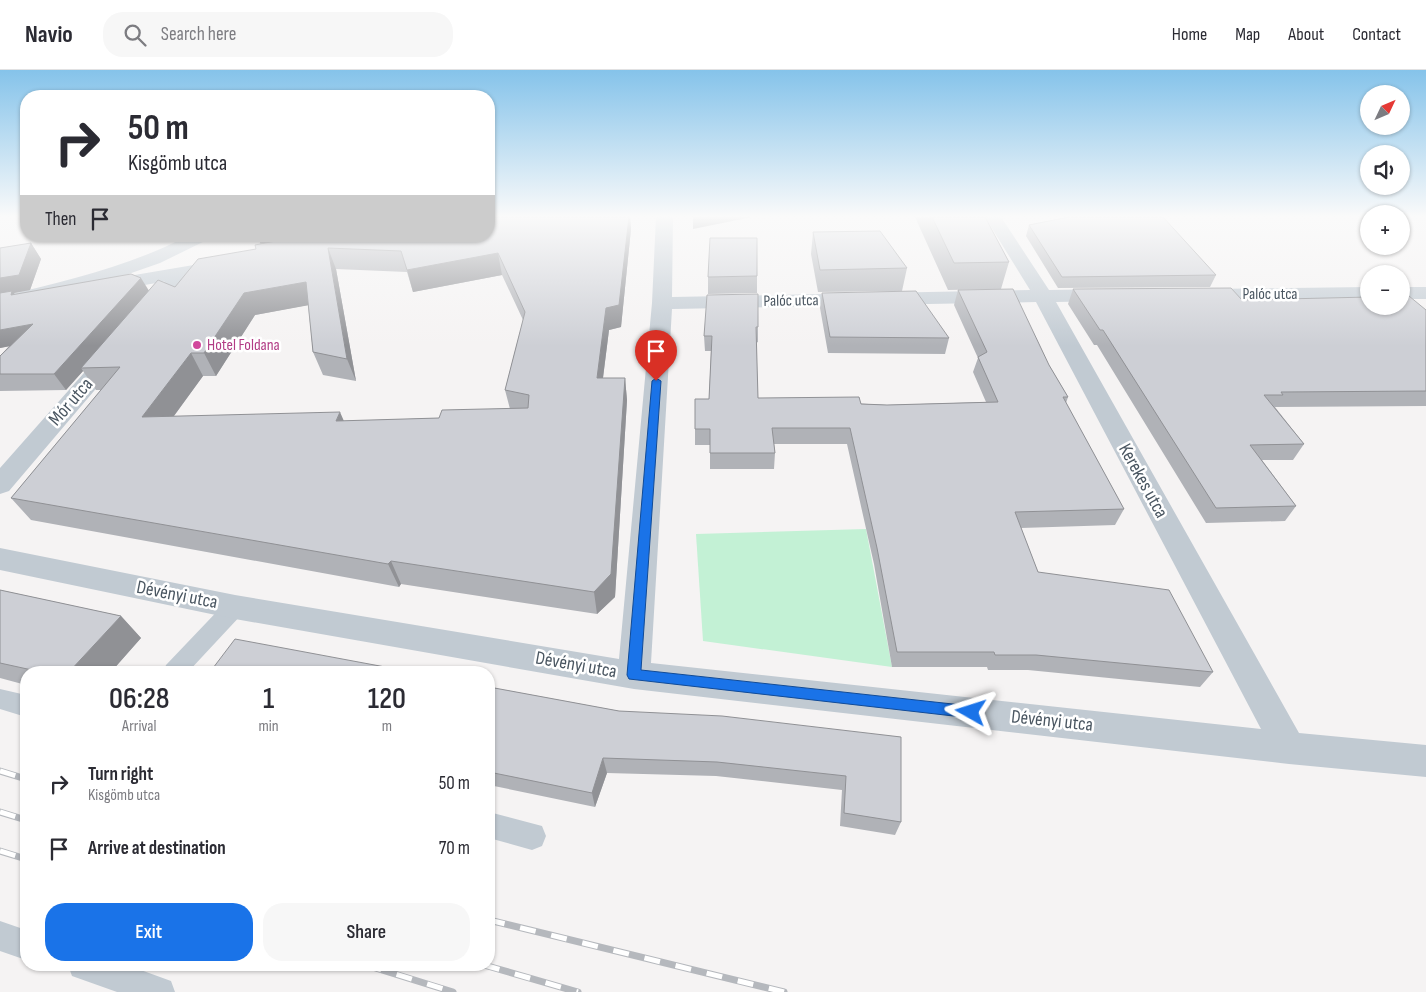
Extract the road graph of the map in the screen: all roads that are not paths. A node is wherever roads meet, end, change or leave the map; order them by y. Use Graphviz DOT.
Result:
graph roads {
  1 [pos="151,260"];
  2 [pos="212,260"];
  3 [pos="663,260"];
  4 [pos="1020,260"];
  5 [pos="181,274"];
  6 [pos="1360,293"];
  7 [pos="1410,293"];
  8 [pos="1426,293"];
  9 [pos="1122,295"];
  10 [pos="1181,295"];
  11 [pos="1043,296"];
  12 [pos="0,303"];
  13 [pos="662,303"];
  14 [pos="0,485"];
  15 [pos="0,559"];
  16 [pos="236,606"];
  17 [pos="180,666"];
  18 [pos="634,675"];
  19 [pos="0,699"];
  20 [pos="20,704"];
  21 [pos="1289,748"];
  22 [pos="1426,761"];
  23 [pos="495,827"];
  24 [pos="532,836"];
  25 [pos="0,936"];
  26 [pos="20,943"];
  27 [pos="100,971"];
  28 [pos="160,992"];
  1 -- 12 [label="street"];
  2 -- 5 [label="street"];
  3 -- 13 [label="street"];
  4 -- 11 [label="street, Kerekes utca"];
  5 -- 12 [label="street"];
  5 -- 14 [label="street, Mór utca"];
  6 -- 10 [label="street, Palóc utca"];
  7 -- 8 [label="street"];
  9 -- 11 [label="street, Palóc utca"];
  11 -- 13 [label="street, Palóc utca"];
  11 -- 21 [label="street, Kerekes utca"];
  13 -- 18 [label="street"];
  15 -- 16 [label="street, Dévényi utca"];
  16 -- 17 [label="lane"];
  16 -- 18 [label="street, Dévényi utca"];
  18 -- 21 [label="street, Dévényi utca"];
  19 -- 20 [label="lane"];
  21 -- 22 [label="street, Dévényi utca"];
  23 -- 24 [label="lane"];
  25 -- 26 [label="lane"];
  27 -- 28 [label="lane"];
}
